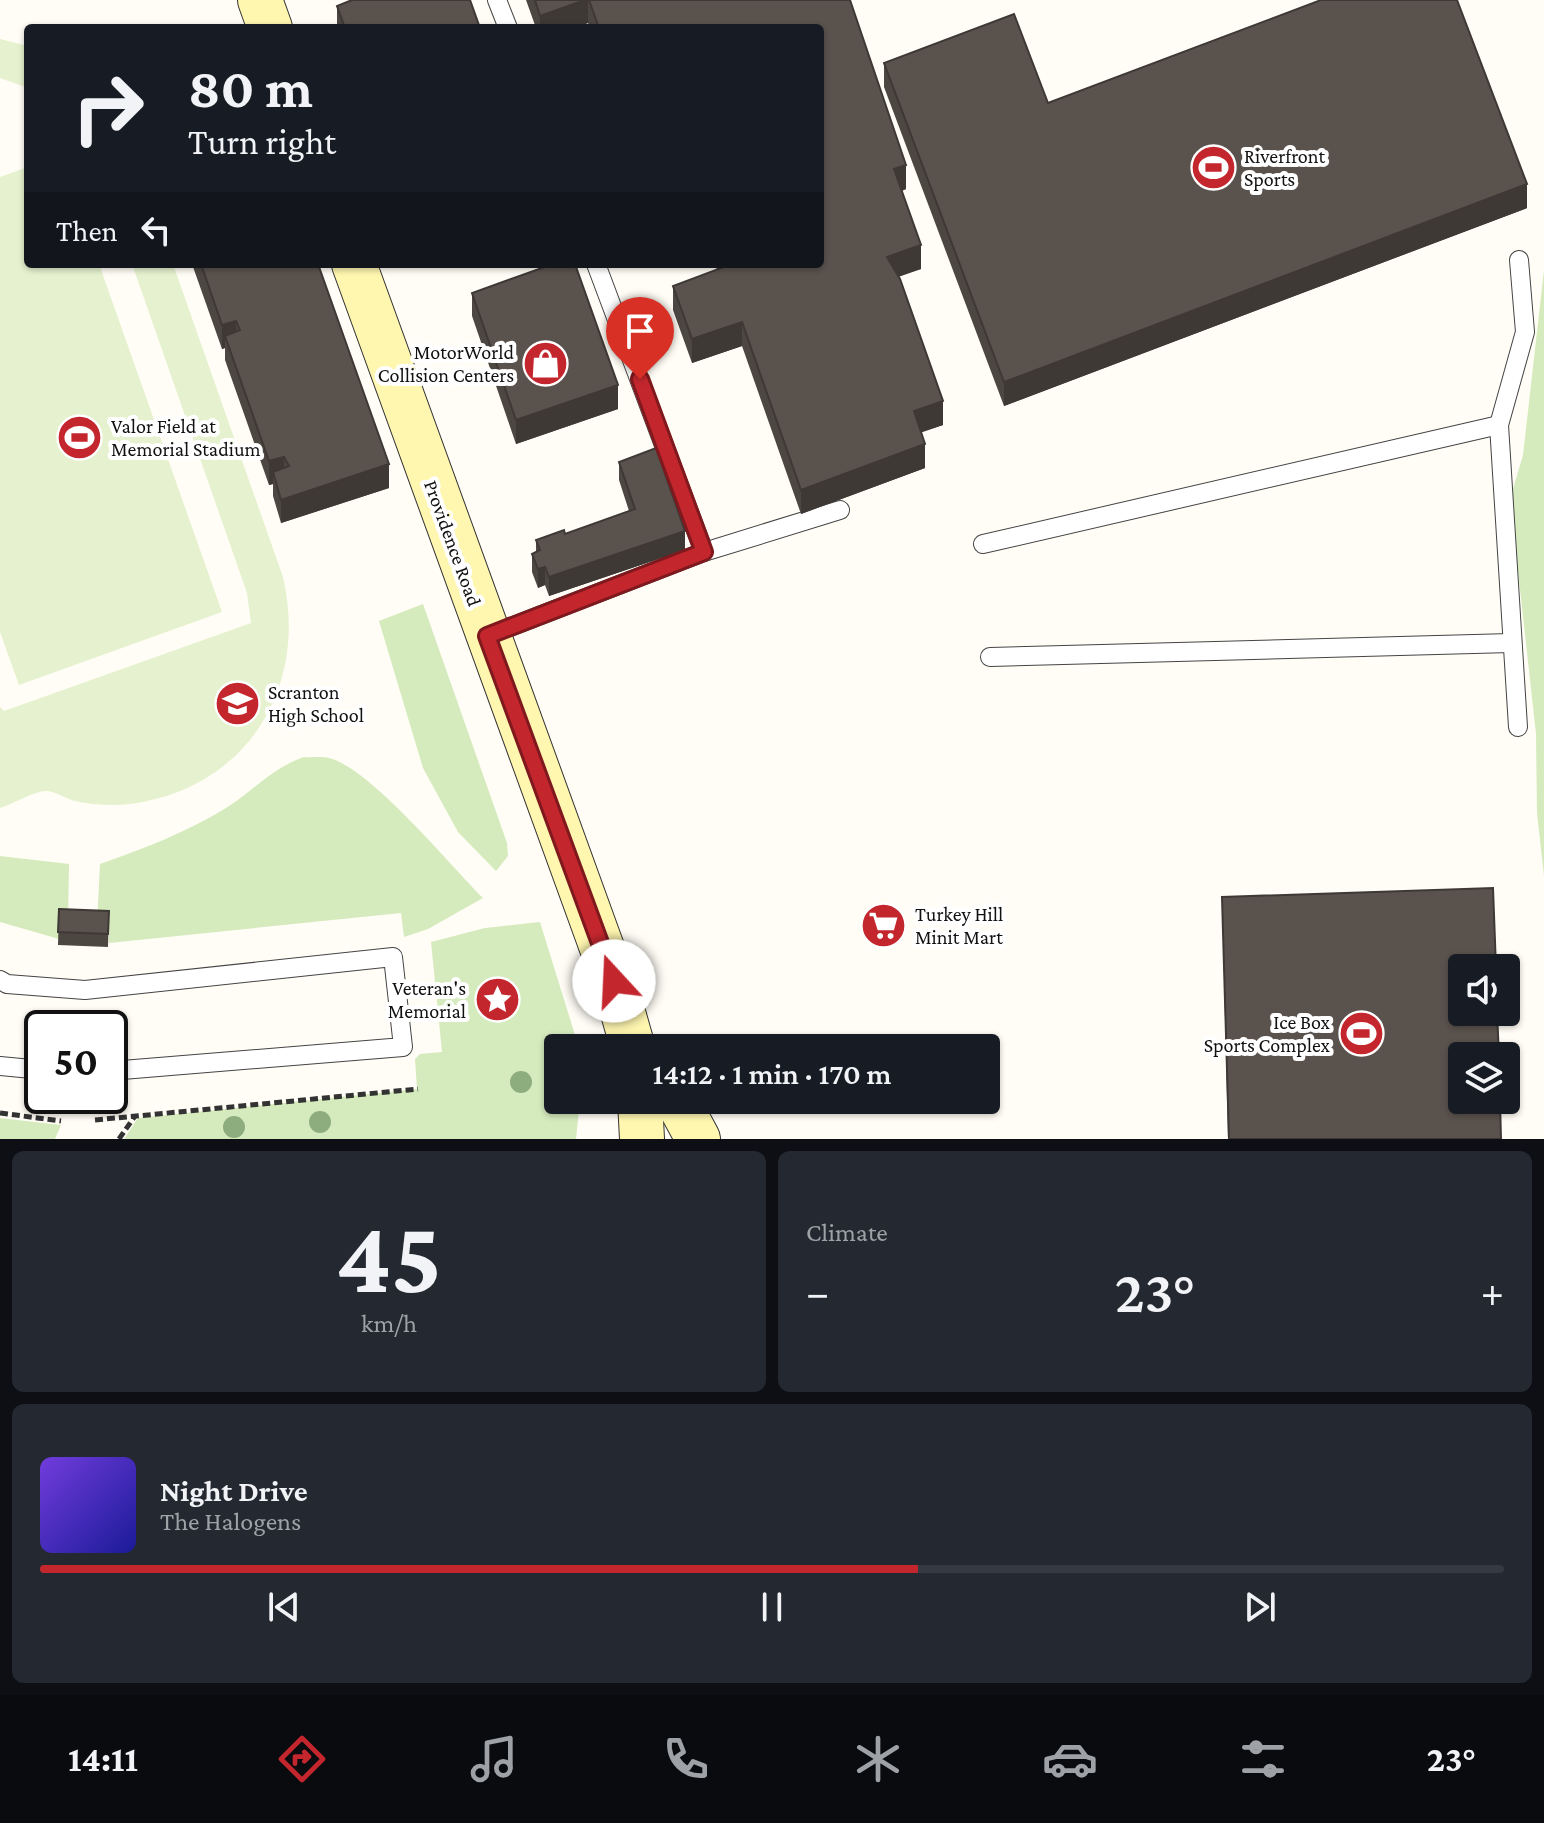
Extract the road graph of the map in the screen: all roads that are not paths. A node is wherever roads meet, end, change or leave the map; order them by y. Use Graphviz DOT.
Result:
graph roads {
  1 [pos="260,0"];
  2 [pos="497,0"];
  3 [pos="269,24"];
  4 [pos="506,24"];
  5 [pos="1519,260"];
  6 [pos="355,268"];
  7 [pos="598,268"];
  8 [pos="1499,425"];
  9 [pos="840,510"];
  10 [pos="983,544"];
  11 [pos="704,552"];
  12 [pos="487,636"];
  13 [pos="1511,643"];
  14 [pos="990,657"];
  15 [pos="1518,727"];
  16 [pos="0,980"];
  17 [pos="614,981"];
  18 [pos="629,1034"];
  19 [pos="642,1034"];
  20 [pos="0,1066"];
  21 [pos="24,1068"];
  22 [pos="128,1070"];
  23 [pos="685,1114"];
  24 [pos="698,1139"];
  1 -- 3 [label="main road"];
  2 -- 4 [label="lane"];
  5 -- 8 [label="lane"];
  6 -- 12 [label="main road, Providence Road"];
  7 -- 11 [label="lane"];
  8 -- 10 [label="lane"];
  8 -- 13 [label="lane"];
  9 -- 11 [label="lane"];
  11 -- 12 [label="lane"];
  12 -- 17 [label="main road, Providence Road"];
  13 -- 14 [label="lane"];
  13 -- 15 [label="lane"];
  16 -- 22 [label="lane"];
  17 -- 18 [label="main road, Providence Road"];
  17 -- 19 [label="main road"];
  20 -- 21 [label="lane"];
  23 -- 24 [label="main road"];
}
